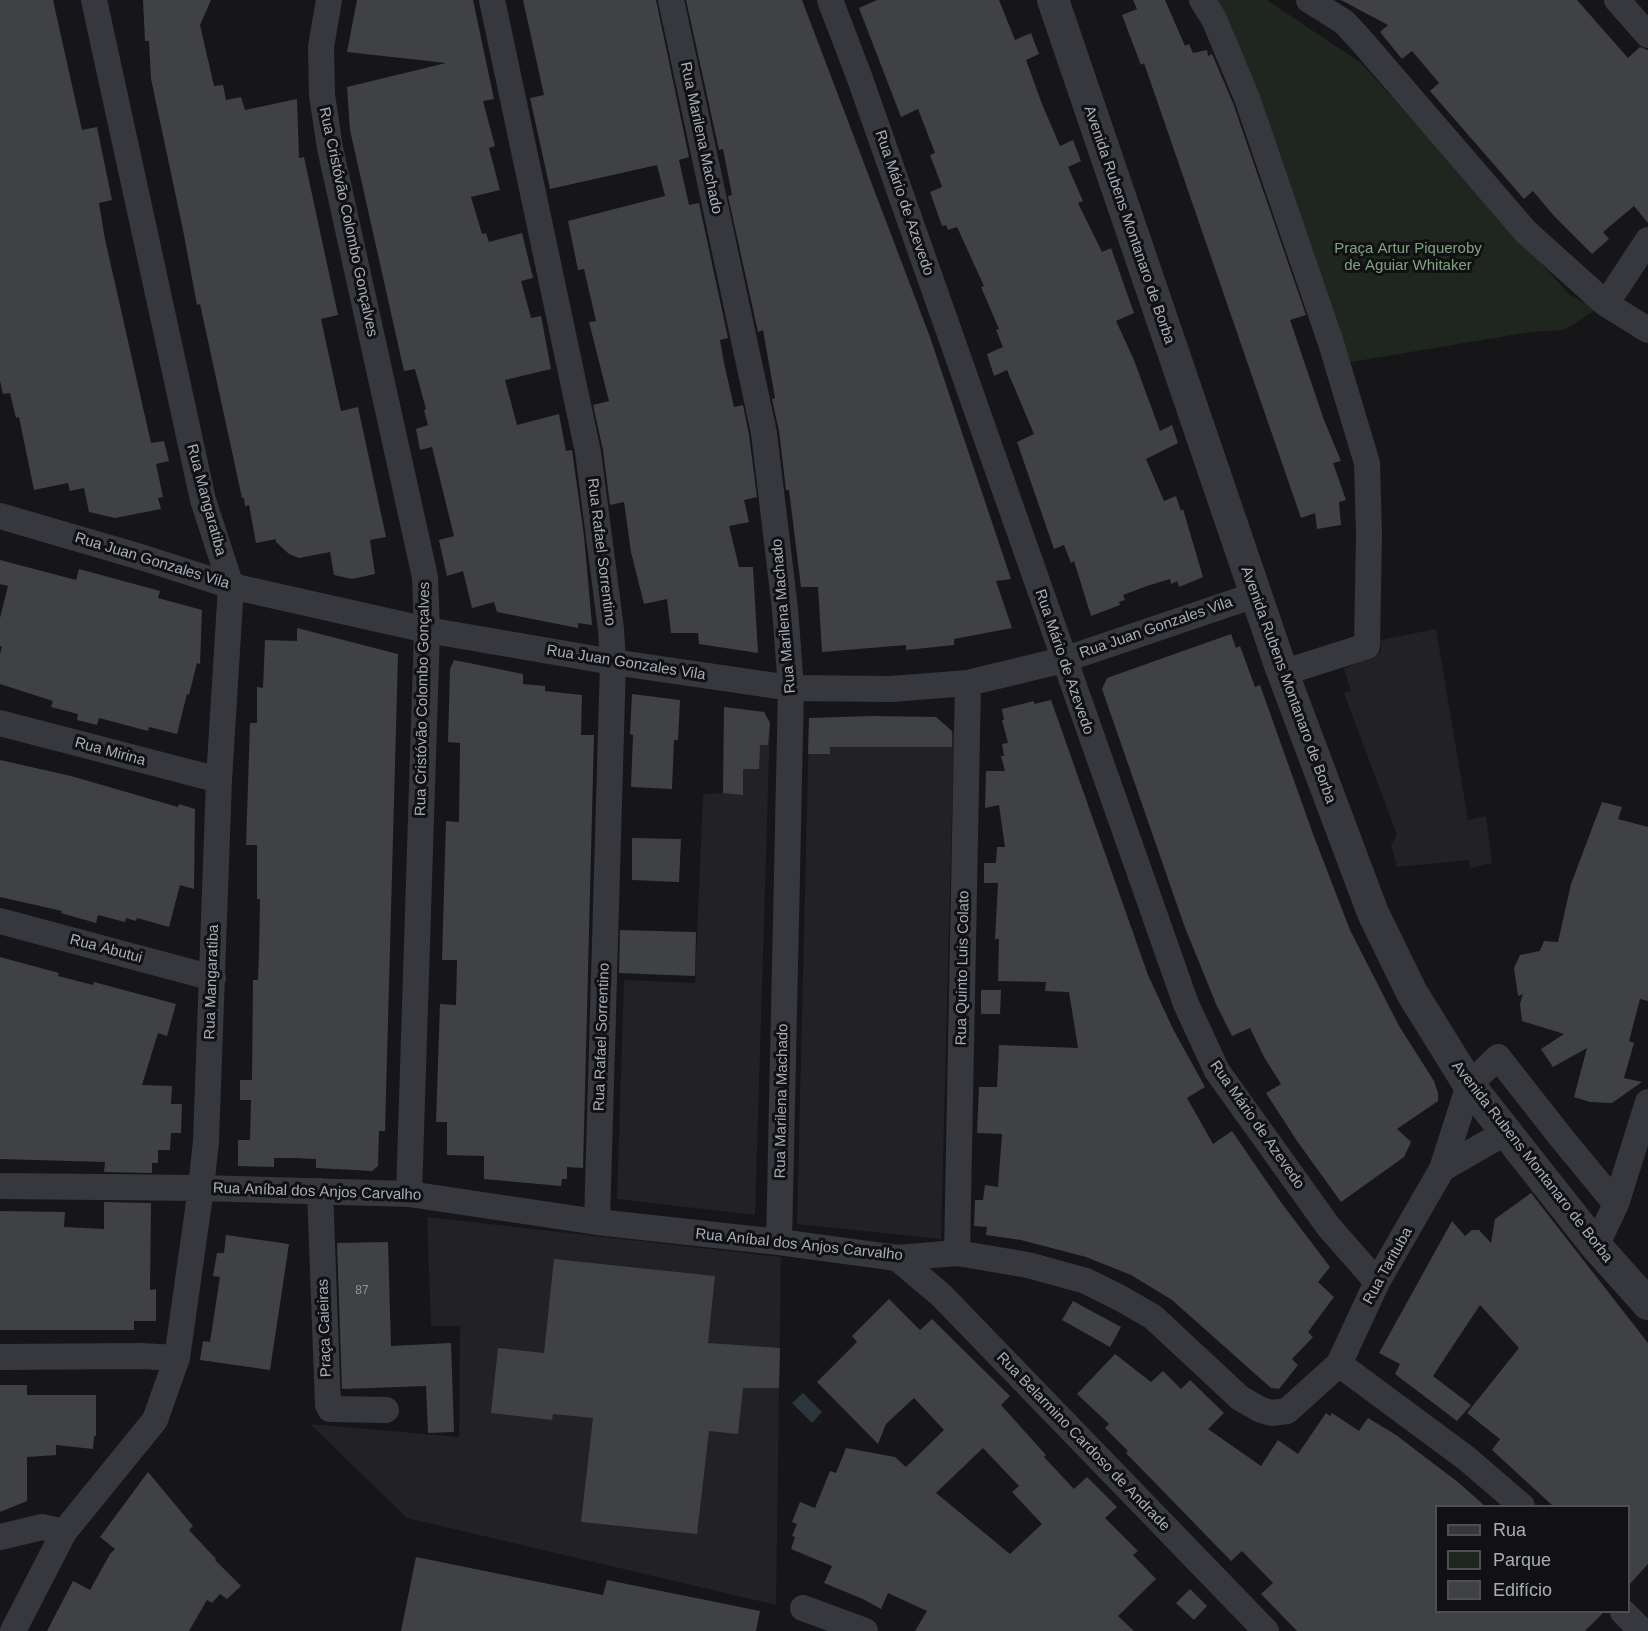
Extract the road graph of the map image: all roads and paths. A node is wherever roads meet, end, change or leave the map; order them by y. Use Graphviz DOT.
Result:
graph roads {
  1 [pos="329,0"];
  2 [pos="492,0"];
  3 [pos="671,0"];
  4 [pos="830,0"];
  5 [pos="1053,0"];
  6 [pos="1202,0"];
  7 [pos="1617,0"];
  8 [pos="1318,2"];
  9 [pos="98,6"];
  10 [pos="1648,35"];
  11 [pos="1648,240"];
  12 [pos="1606,304"];
  13 [pos="1648,330"];
  14 [pos="0,516"];
  15 [pos="231,586"];
  16 [pos="1255,595"];
  17 [pos="427,630"];
  18 [pos="1063,660"];
  19 [pos="613,662"];
  20 [pos="1282,673"];
  21 [pos="968,683"];
  22 [pos="791,688"];
  23 [pos="0,723"];
  24 [pos="219,780"];
  25 [pos="0,921"];
  26 [pos="213,978"];
  27 [pos="1469,1085"];
  28 [pos="1648,1102"];
  29 [pos="1506,1132"];
  30 [pos="1442,1169"];
  31 [pos="0,1186"];
  32 [pos="201,1188"];
  33 [pos="320,1191"];
  34 [pos="408,1194"];
  35 [pos="1616,1204"];
  36 [pos="597,1222"];
  37 [pos="779,1242"];
  38 [pos="1596,1246"];
  39 [pos="957,1253"];
  40 [pos="897,1258"];
  41 [pos="1377,1282"];
  42 [pos="1648,1304"];
  43 [pos="0,1357"];
  44 [pos="177,1358"];
  45 [pos="1339,1364"];
  46 [pos="386,1410"];
  47 [pos="1521,1505"];
  48 [pos="64,1532"];
  49 [pos="0,1537"];
  50 [pos="803,1608"];
  51 [pos="1625,1613"];
  52 [pos="13,1631"];
  53 [pos="865,1631"];
  54 [pos="1266,1631"];
  55 [pos="1642,1631"];
  1 -- 17 [label="street, Rua Cristóvão Colombo Gonçalves"];
  2 -- 19 [label="street, Rua Rafael Sorrentino"];
  3 -- 22 [label="street, Rua Marilena Machado"];
  4 -- 18 [label="street, Rua Mário de Azevedo"];
  5 -- 16 [label="street, Avenida Rubens Montanaro de Borba"];
  6 -- 20 [label="street"];
  7 -- 10 [label="street"];
  8 -- 12 [label="street"];
  9 -- 15 [label="street, Rua Mangaratiba"];
  11 -- 12 [label="street"];
  12 -- 13 [label="street"];
  14 -- 15 [label="street, Rua Juan Gonzales Vila"];
  15 -- 17 [label="street, Rua Juan Gonzales Vila"];
  15 -- 24 [label="street, Rua Mangaratiba"];
  16 -- 18 [label="street, Rua Juan Gonzales Vila"];
  16 -- 20 [label="street, Avenida Rubens Montanaro de Borba"];
  17 -- 19 [label="street, Rua Juan Gonzales Vila"];
  17 -- 34 [label="street, Rua Cristóvão Colombo Gonçalves"];
  18 -- 21 [label="street, Rua Juan Gonzales Vila"];
  18 -- 41 [label="street, Rua Mário de Azevedo"];
  19 -- 22 [label="street, Rua Juan Gonzales Vila"];
  19 -- 36 [label="street, Rua Rafael Sorrentino"];
  20 -- 27 [label="street, Avenida Rubens Montanaro de Borba"];
  21 -- 22 [label="street, Rua Juan Gonzales Vila"];
  21 -- 39 [label="street, Rua Quinto Luis Colato"];
  22 -- 37 [label="street, Rua Marilena Machado"];
  23 -- 24 [label="street, Rua Mirina"];
  24 -- 26 [label="street, Rua Mangaratiba"];
  25 -- 26 [label="street, Rua Abutui"];
  26 -- 32 [label="street, Rua Mangaratiba"];
  27 -- 29 [label="street, Avenida Rubens Montanaro de Borba"];
  27 -- 30 [label="street, Rua Tarituba"];
  27 -- 35 [label="street"];
  28 -- 35 [label="street"];
  29 -- 30 [label="street"];
  29 -- 38 [label="street, Avenida Rubens Montanaro de Borba"];
  30 -- 41 [label="street, Rua Tarituba"];
  31 -- 32 [label="street, Rua Aníbal dos Anjos Carvalho"];
  32 -- 33 [label="street, Rua Aníbal dos Anjos Carvalho"];
  32 -- 44 [label="street, Rua Mangaratiba"];
  33 -- 34 [label="street, Rua Aníbal dos Anjos Carvalho"];
  33 -- 46 [label="street, Praça Caieiras"];
  34 -- 36 [label="street, Rua Aníbal dos Anjos Carvalho"];
  35 -- 38 [label="street"];
  36 -- 37 [label="street, Rua Aníbal dos Anjos Carvalho"];
  37 -- 40 [label="street, Rua Aníbal dos Anjos Carvalho"];
  38 -- 42 [label="street, Avenida Rubens Montanaro de Borba"];
  39 -- 40 [label="street, Rua Aníbal dos Anjos Carvalho"];
  39 -- 45 [label="street, Rua Aníbal dos Anjos Carvalho"];
  40 -- 54 [label="street, Rua Belarmino Cardoso de Andrade"];
  41 -- 45 [label="street, Rua Tarituba"];
  43 -- 44 [label="street"];
  44 -- 48 [label="street, Rua Mangaratiba"];
  45 -- 47 [label="street"];
  48 -- 49 [label="street"];
  48 -- 52 [label="street, Rua Mangaratiba"];
  50 -- 53 [label="street"];
  51 -- 55 [label="street"];
}
